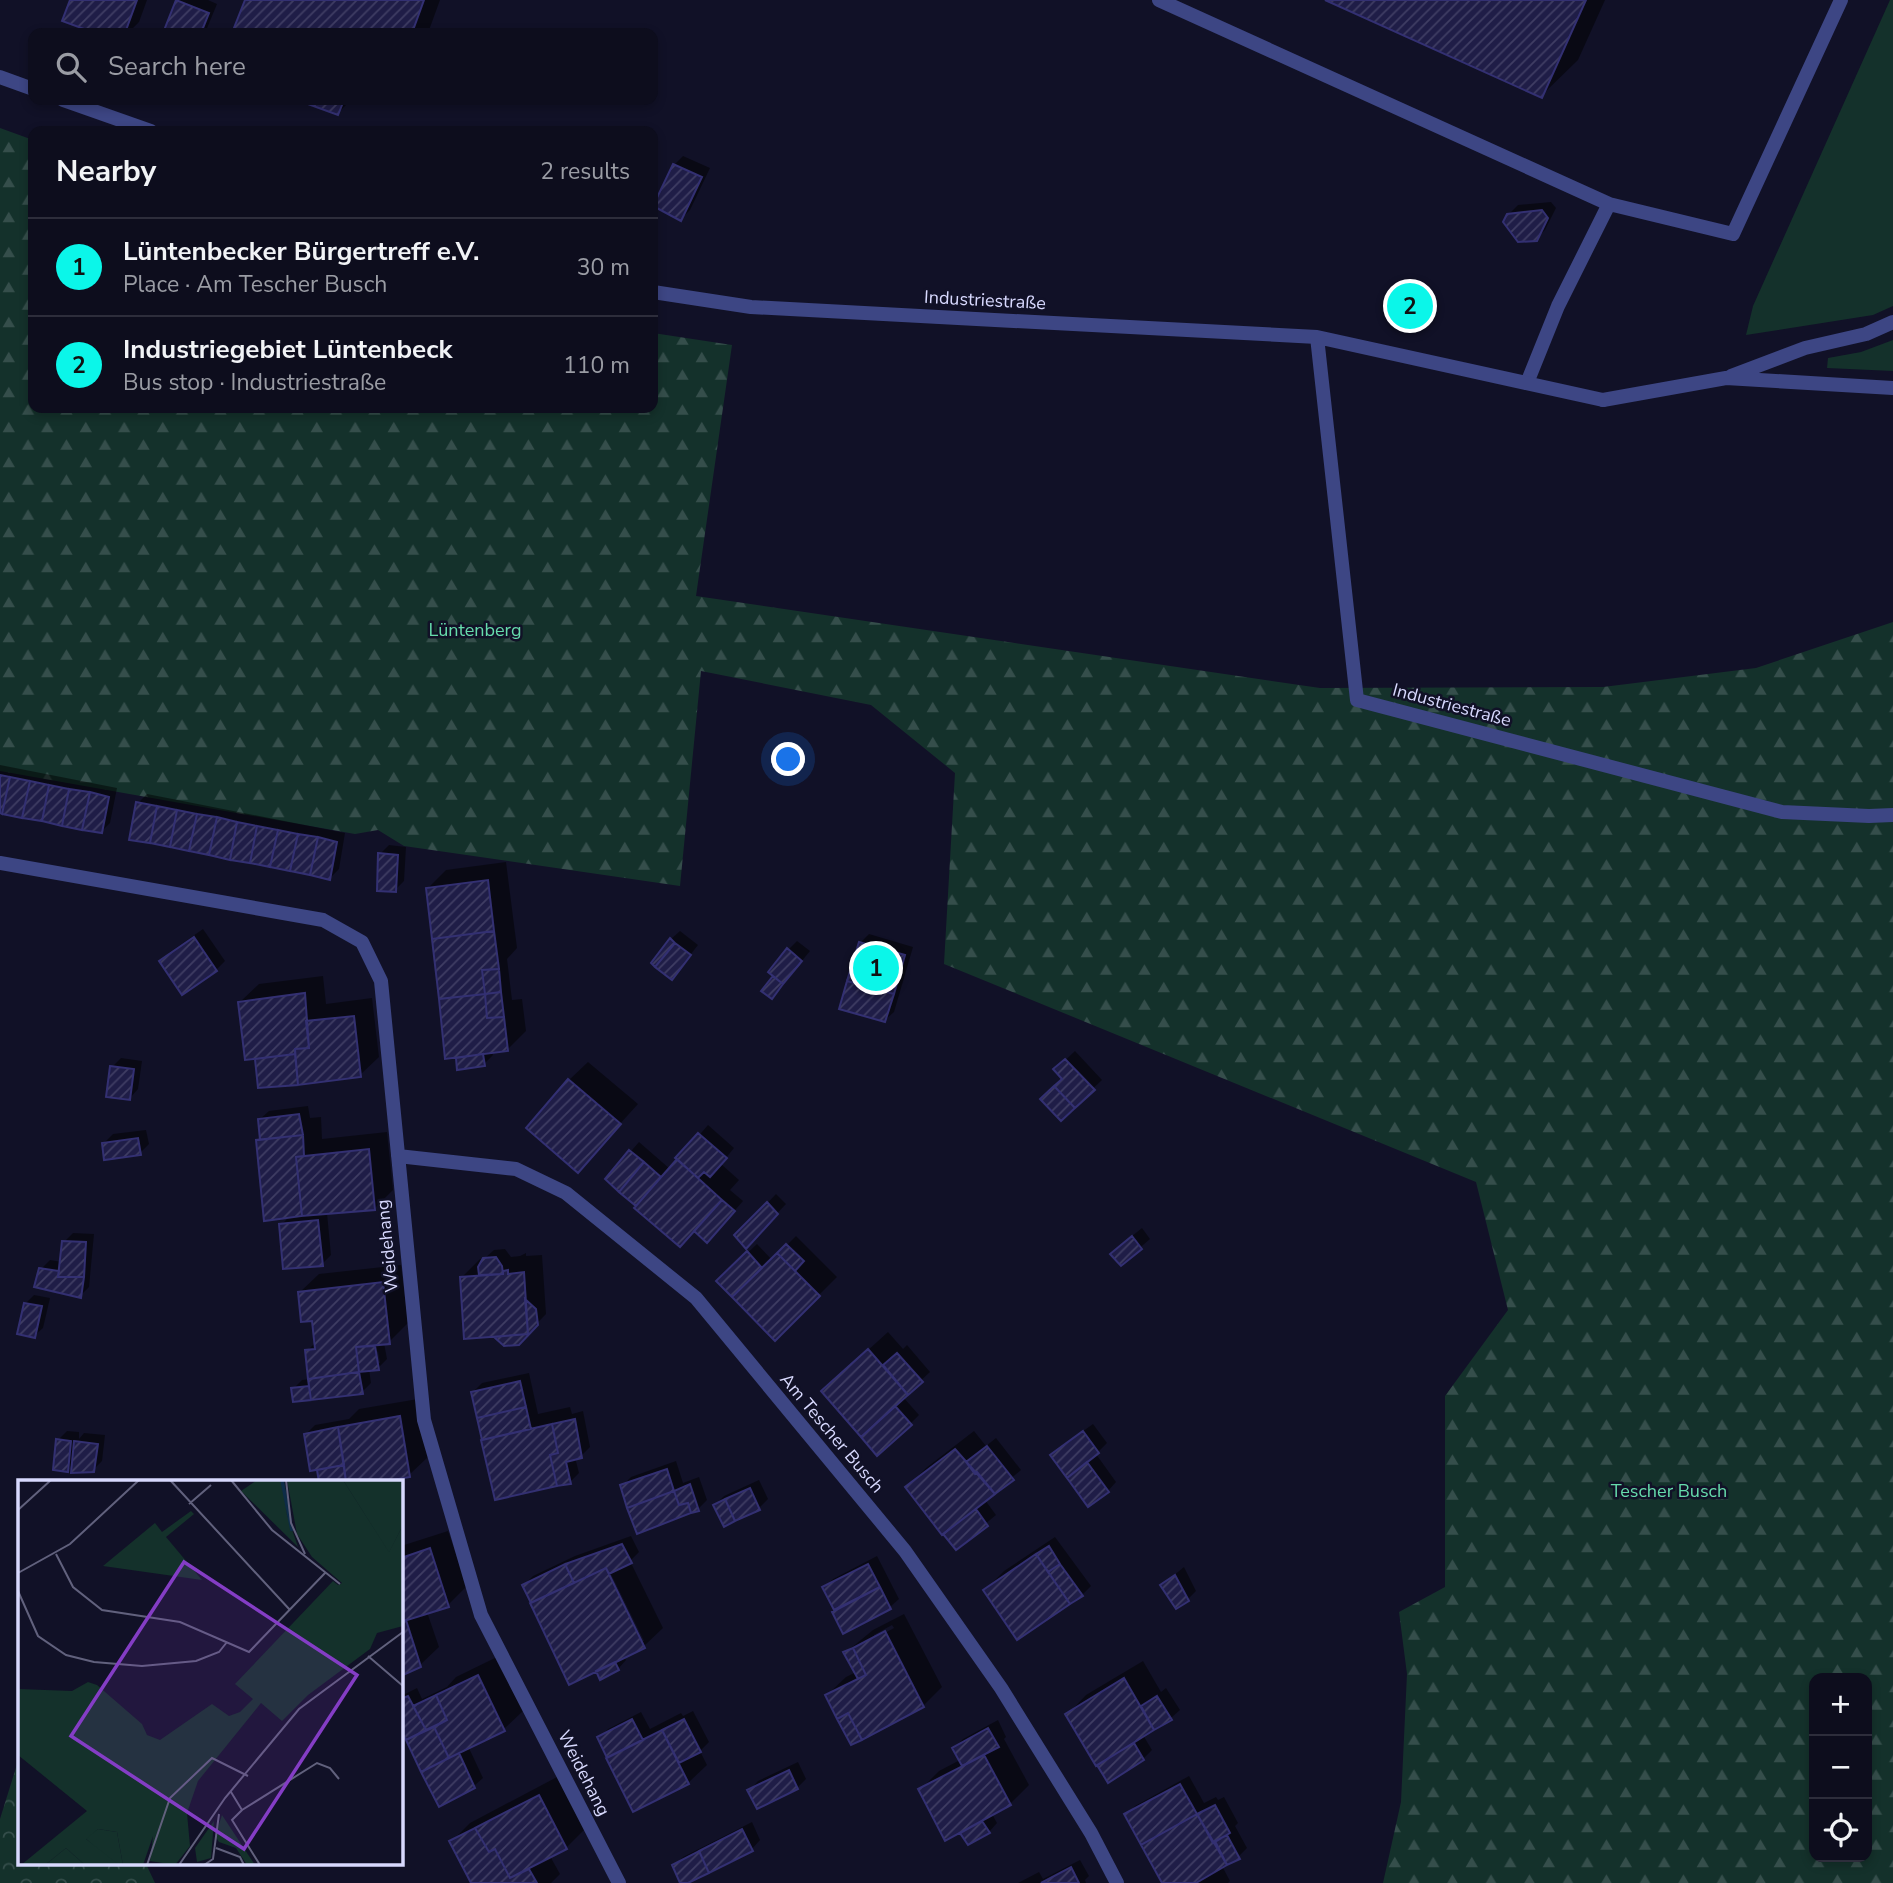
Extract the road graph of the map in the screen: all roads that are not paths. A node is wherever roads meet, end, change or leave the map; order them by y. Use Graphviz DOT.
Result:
graph roads {
  1 [pos="1159,0"];
  2 [pos="1841,0"];
  3 [pos="0,77"];
  4 [pos="28,87"];
  5 [pos="77,105"];
  6 [pos="137,126"];
  7 [pos="1609,204"];
  8 [pos="658,293"];
  9 [pos="1893,323"];
  10 [pos="1317,337"];
  11 [pos="1727,378"];
  12 [pos="1527,383"];
  13 [pos="1893,388"];
  14 [pos="1893,815"];
  15 [pos="0,863"];
  16 [pos="398,1156"];
  17 [pos="619,1883"];
  18 [pos="1117,1883"];
  1 -- 7 [label="street"];
  2 -- 7 [label="street"];
  3 -- 4 [label="street"];
  5 -- 6 [label="street"];
  7 -- 12 [label="street"];
  8 -- 10 [label="street, Industriestraße"];
  9 -- 11 [label="street"];
  10 -- 12 [label="street, Industriestraße"];
  10 -- 14 [label="street, Industriestraße"];
  11 -- 12 [label="street, Industriestraße"];
  11 -- 13 [label="street"];
  15 -- 16 [label="street, Weidehang"];
  16 -- 17 [label="street, Weidehang"];
  16 -- 18 [label="street, Am Tescher Busch"];
}
